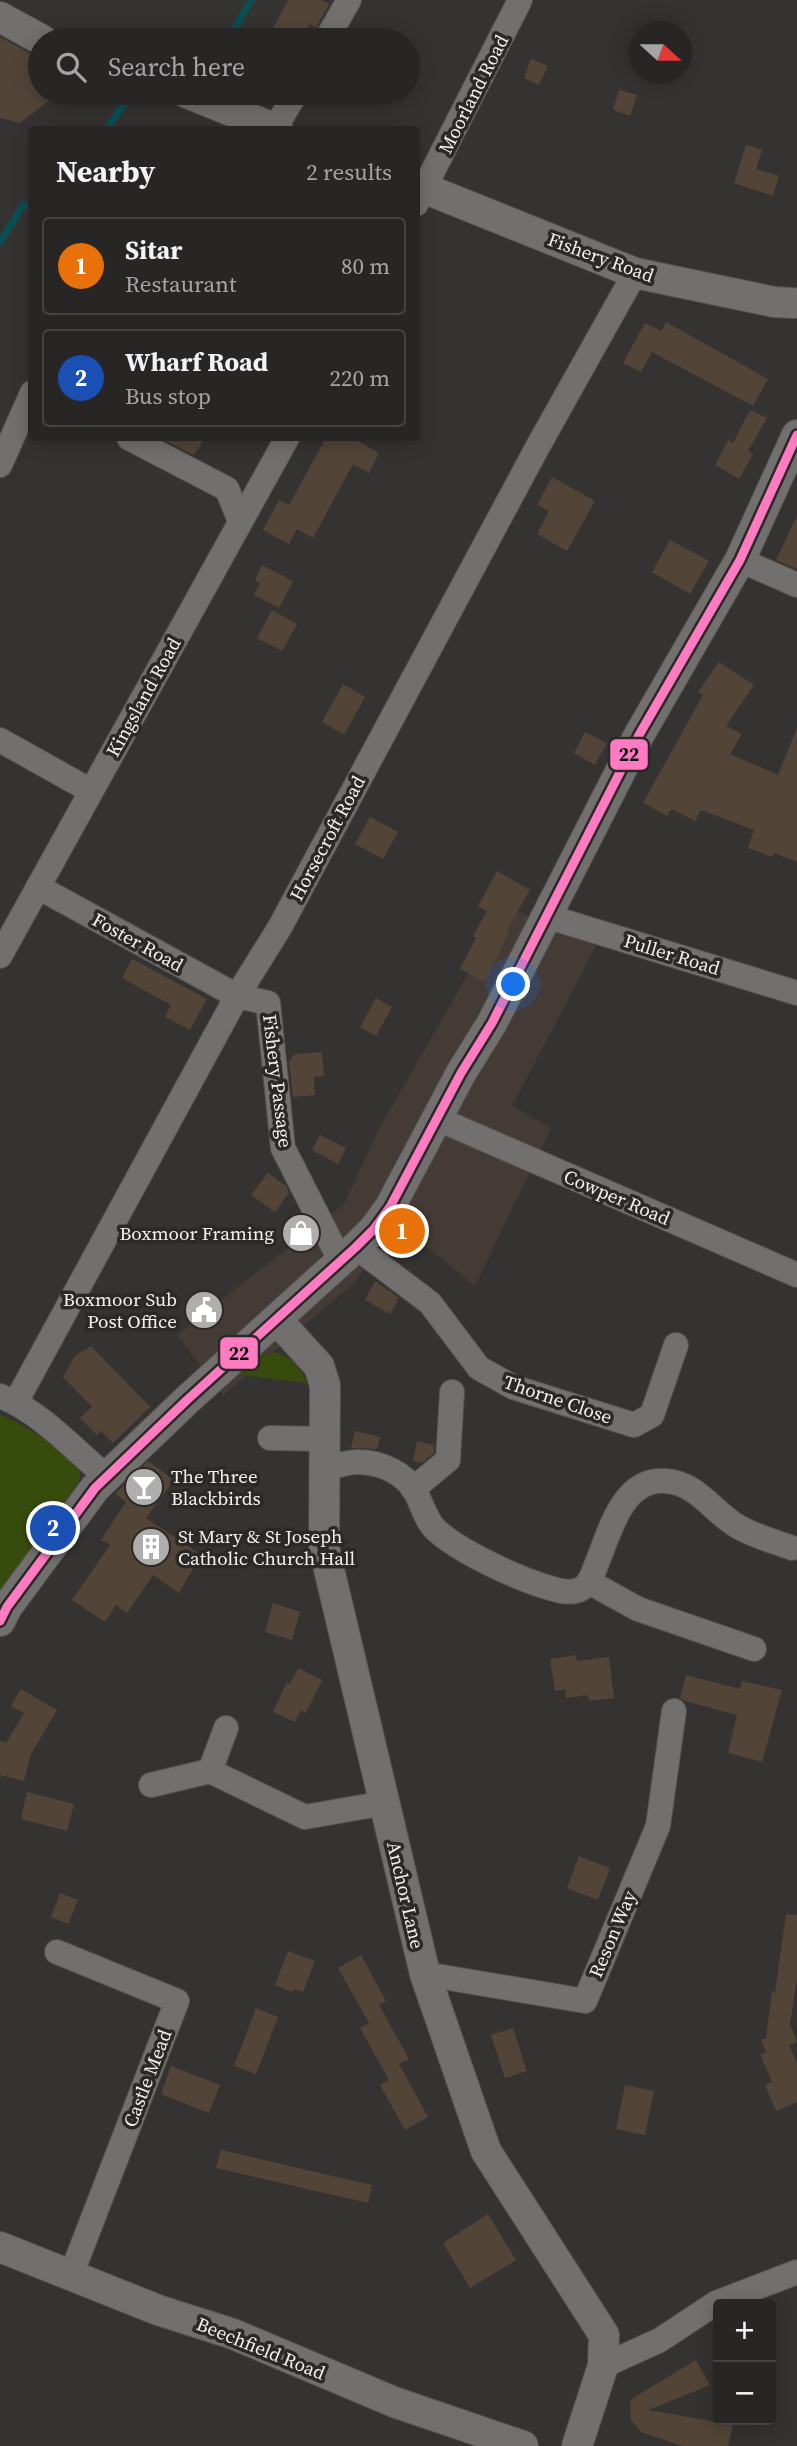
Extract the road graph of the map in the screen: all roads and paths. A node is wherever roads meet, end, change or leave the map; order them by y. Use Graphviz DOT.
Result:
graph roads {
  1 [pos="349,0"];
  2 [pos="520,0"];
  3 [pos="3,19"];
  4 [pos="333,28"];
  5 [pos="28,32"];
  6 [pos="217,105"];
  7 [pos="290,105"];
  8 [pos="270,126"];
  9 [pos="279,126"];
  10 [pos="420,191"];
  11 [pos="420,193"];
  12 [pos="635,273"];
  13 [pos="796,302"];
  14 [pos="28,402"];
  15 [pos="797,435"];
  16 [pos="135,441"];
  17 [pos="285,441"];
  18 [pos="0,465"];
  19 [pos="240,521"];
  20 [pos="740,560"];
  21 [pos="797,585"];
  22 [pos="0,740"];
  23 [pos="91,791"];
  24 [pos="38,887"];
  25 [pos="546,916"];
  26 [pos="0,956"];
  27 [pos="797,993"];
  28 [pos="237,996"];
  29 [pos="438,1119"];
  30 [pos="348,1254"];
  31 [pos="797,1275"];
  32 [pos="277,1320"];
  33 [pos="676,1345"];
  34 [pos="452,1392"];
  35 [pos="8,1399"];
  36 [pos="270,1438"];
  37 [pos="326,1453"];
  38 [pos="107,1477"];
  39 [pos="413,1489"];
  40 [pos="792,1548"];
  41 [pos="589,1582"];
  42 [pos="0,1621"];
  43 [pos="754,1649"];
  44 [pos="674,1711"];
  45 [pos="226,1728"];
  46 [pos="210,1770"];
  47 [pos="151,1785"];
  48 [pos="385,1804"];
  49 [pos="57,1952"];
  50 [pos="425,1974"];
  51 [pos="0,2247"];
  52 [pos="797,2272"];
  53 [pos="71,2275"];
  54 [pos="603,2366"];
  55 [pos="523,2446"];
  56 [pos="577,2446"];
  1 -- 4 [label="street"];
  2 -- 10 [label="street, Moorland Road"];
  3 -- 5 [label="street"];
  6 -- 8 [label="street"];
  7 -- 9 [label="street"];
  11 -- 12 [label="street, Fishery Road"];
  12 -- 13 [label="street, Fishery Road"];
  12 -- 28 [label="street, Horsecroft Road"];
  14 -- 18 [label="street"];
  15 -- 20 [label="street"];
  16 -- 19 [label="street"];
  17 -- 19 [label="street, Kingsland Road"];
  19 -- 23 [label="street, Kingsland Road"];
  20 -- 21 [label="street"];
  20 -- 25 [label="street"];
  22 -- 23 [label="street"];
  23 -- 24 [label="street, Kingsland Road"];
  24 -- 26 [label="street, Kingsland Road"];
  24 -- 28 [label="street, Foster Road"];
  25 -- 27 [label="street, Puller Road"];
  25 -- 29 [label="street"];
  28 -- 30 [label="street, Fishery Passage"];
  28 -- 35 [label="street, Horsecroft Road"];
  29 -- 30 [label="street"];
  29 -- 31 [label="street, Cowper Road"];
  30 -- 32 [label="street"];
  30 -- 33 [label="street, Thorne Close"];
  32 -- 37 [label="street, Anchor Lane"];
  32 -- 38 [label="street"];
  34 -- 39 [label="street"];
  35 -- 38 [label="street"];
  36 -- 37 [label="street"];
  37 -- 39 [label="street"];
  37 -- 48 [label="street, Anchor Lane"];
  38 -- 42 [label="street"];
  39 -- 41 [label="street"];
  40 -- 41 [label="street"];
  41 -- 43 [label="street"];
  44 -- 50 [label="street, Reson Way"];
  45 -- 46 [label="street"];
  46 -- 47 [label="street"];
  46 -- 48 [label="street"];
  48 -- 50 [label="street, Anchor Lane"];
  49 -- 53 [label="street, Castle Mead"];
  50 -- 54 [label="street, Anchor Lane"];
  51 -- 53 [label="street, Beechfield Road"];
  52 -- 54 [label="street"];
  53 -- 55 [label="street, Beechfield Road"];
  54 -- 56 [label="street, Anchor Lane"];
}
